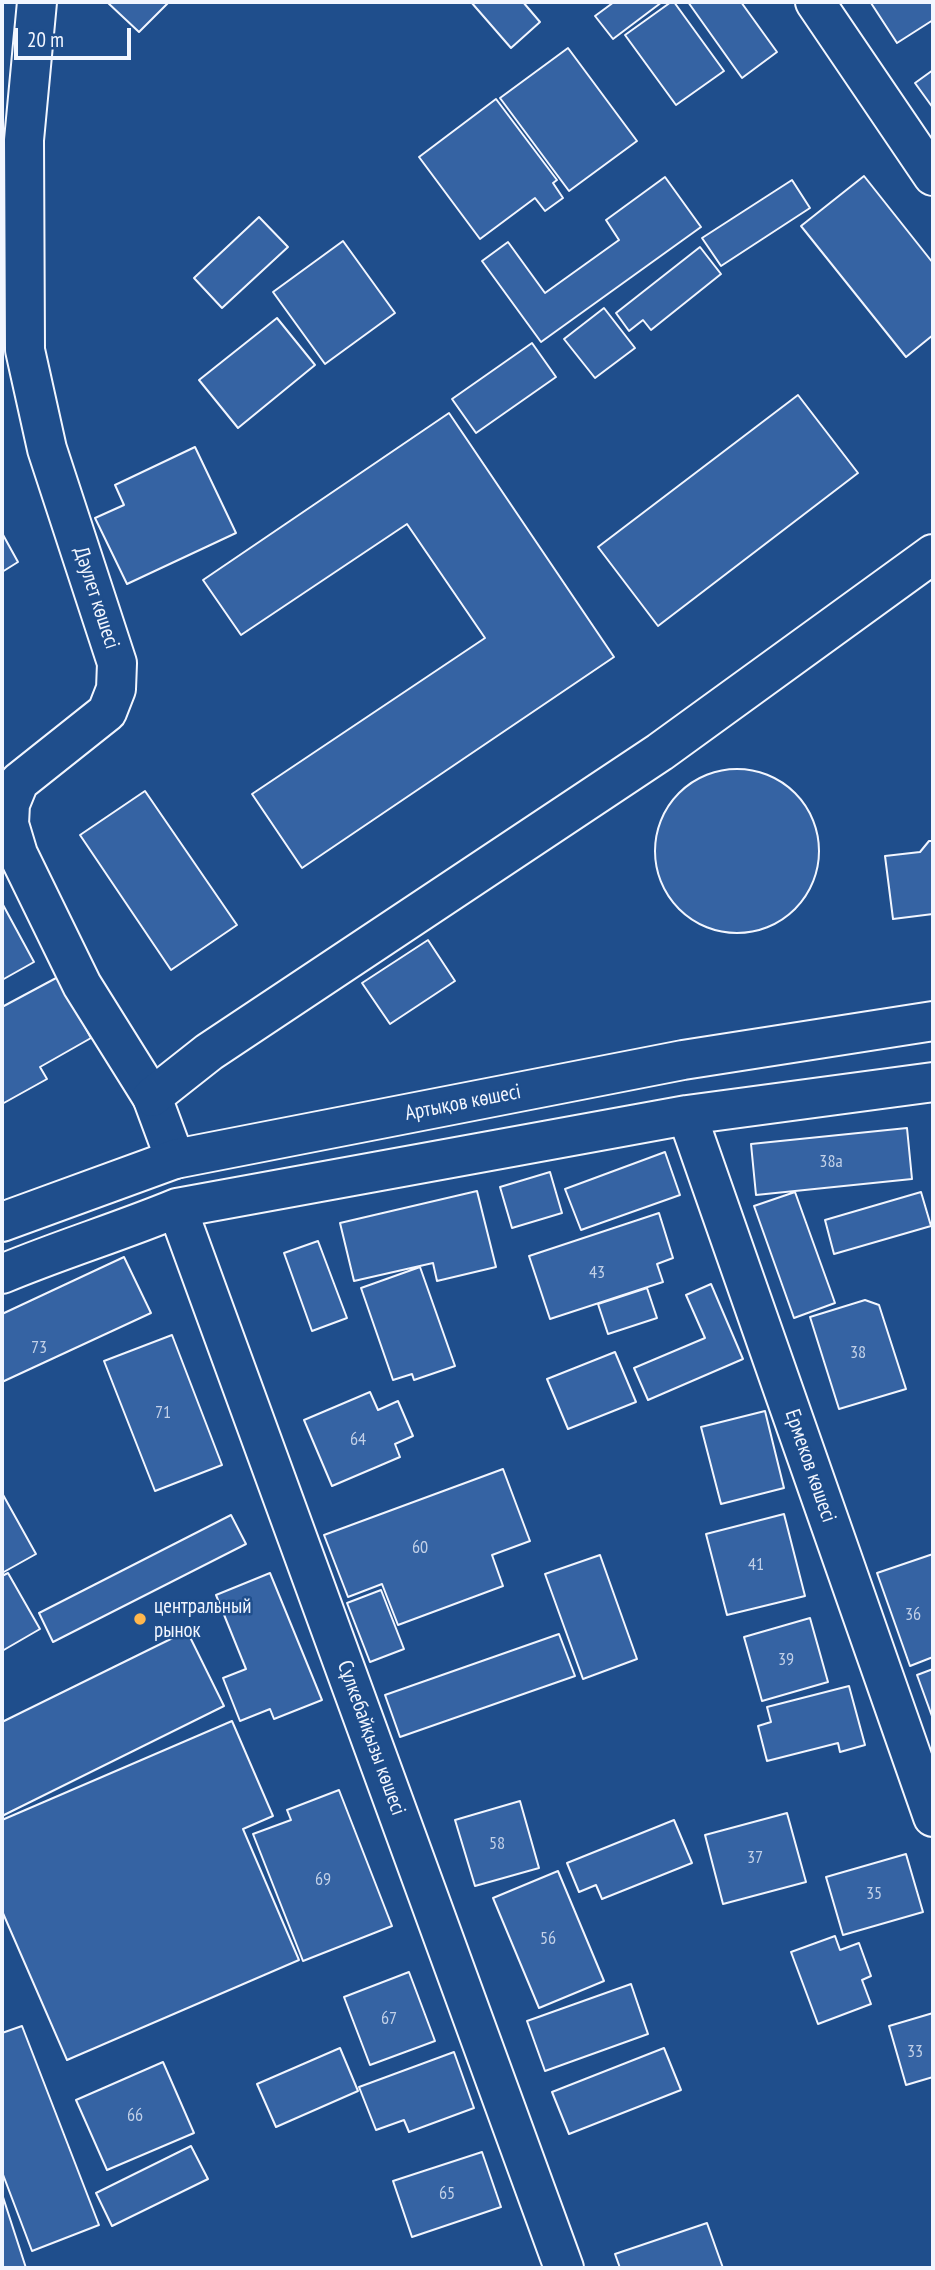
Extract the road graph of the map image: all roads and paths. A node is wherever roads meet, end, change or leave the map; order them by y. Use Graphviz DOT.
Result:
graph roads {
  1 [pos="37,2"];
  2 [pos="816,2"];
  3 [pos="13,143"];
  4 [pos="933,176"];
  5 [pos="933,554"];
  6 [pos="933,1021"];
  7 [pos="933,1082"];
  8 [pos="152,1097"];
  9 [pos="687,1115"];
  10 [pos="176,1158"];
  11 [pos="177,1208"];
  12 [pos="2,1222"];
  13 [pos="2,1274"];
  14 [pos="933,1817"];
  15 [pos="564,2268"];
  1 -- 3 [label="main road, Дәулет көшесі"];
  2 -- 4 [label="main road"];
  3 -- 8 [label="main road, Дәулет көшесі"];
  5 -- 8 [label="main road"];
  6 -- 10 [label="main road, Артықов көшесі"];
  7 -- 9 [label="main road"];
  8 -- 10 [label="main road, Дәулет көшесі"];
  9 -- 11 [label="main road"];
  9 -- 14 [label="main road, Ермеков көшесі"];
  10 -- 12 [label="main road, Артықов көшесі"];
  11 -- 13 [label="main road"];
  11 -- 15 [label="main road, Сұлкебайқызы көшесі"];
}
